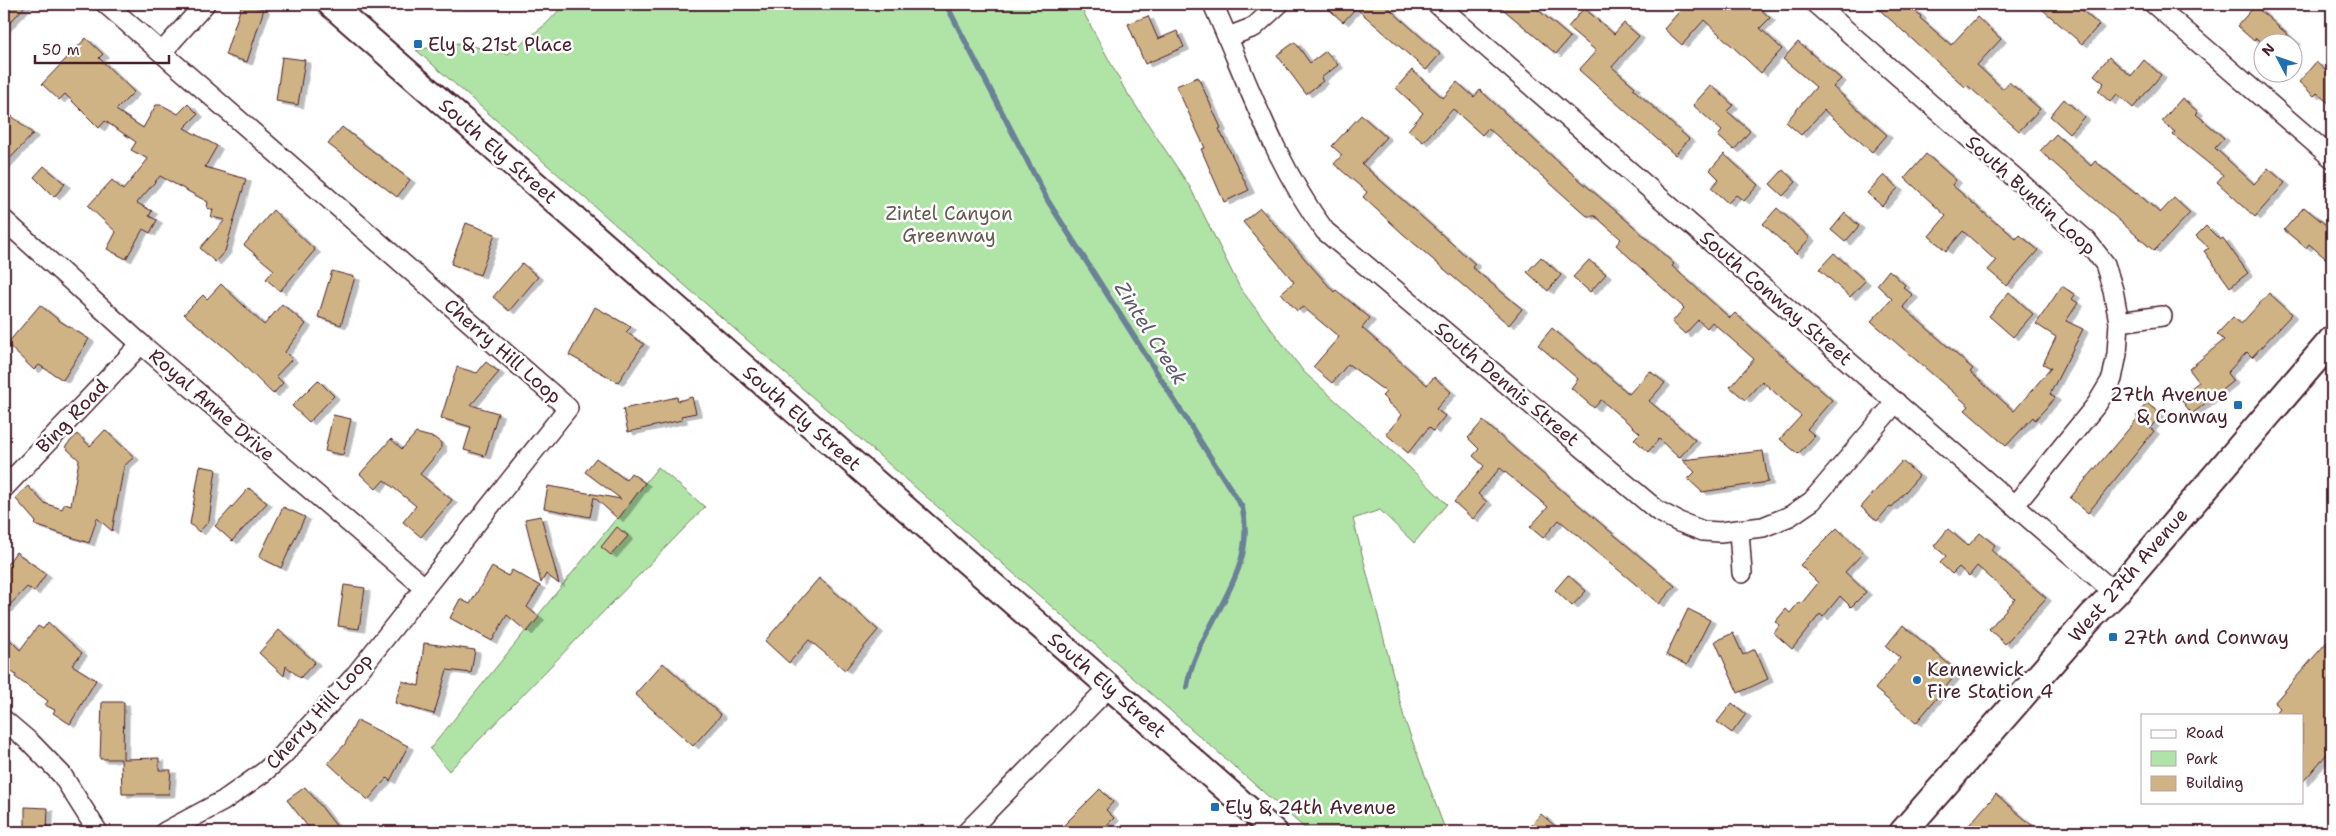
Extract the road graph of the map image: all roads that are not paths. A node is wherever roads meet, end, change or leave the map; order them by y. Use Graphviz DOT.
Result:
graph roads {
  1 [pos="106,4"];
  2 [pos="206,4"];
  3 [pos="330,4"];
  4 [pos="1213,4"];
  5 [pos="1279,4"];
  6 [pos="1437,4"];
  7 [pos="1816,4"];
  8 [pos="2154,4"];
  9 [pos="1228,37"];
  10 [pos="162,52"];
  11 [pos="2332,158"];
  12 [pos="4,220"];
  13 [pos="2162,316"];
  14 [pos="2119,322"];
  15 [pos="2332,340"];
  16 [pos="141,344"];
  17 [pos="1896,402"];
  18 [pos="4,488"];
  19 [pos="2015,505"];
  20 [pos="1739,531"];
  21 [pos="1742,573"];
  22 [pos="424,587"];
  23 [pos="2115,593"];
  24 [pos="1109,687"];
  25 [pos="4,720"];
  26 [pos="1909,830"];
  27 [pos="98,832"];
  28 [pos="165,832"];
  29 [pos="967,832"];
  30 [pos="1275,832"];
  1 -- 10 [label="street, Cherry Hill Loop"];
  2 -- 10 [label="street"];
  3 -- 24 [label="street, South Ely Street"];
  4 -- 9 [label="street, South Dennis Street"];
  5 -- 9 [label="street"];
  6 -- 17 [label="street, South Conway Street"];
  7 -- 14 [label="street, South Buntin Loop"];
  8 -- 11 [label="street"];
  9 -- 20 [label="street, South Dennis Street"];
  10 -- 22 [label="street, Cherry Hill Loop"];
  12 -- 16 [label="street, Royal Anne Drive"];
  13 -- 14 [label="street"];
  14 -- 19 [label="street, South Buntin Loop"];
  15 -- 23 [label="main road, West 27th Avenue"];
  16 -- 18 [label="street, Bing Road"];
  16 -- 22 [label="street, Royal Anne Drive"];
  17 -- 19 [label="street, South Conway Street"];
  17 -- 20 [label="street, South Dennis Street"];
  19 -- 23 [label="street, South Conway Street"];
  20 -- 21 [label="street"];
  22 -- 28 [label="street, Cherry Hill Loop"];
  23 -- 26 [label="main road, West 27th Avenue"];
  24 -- 29 [label="street"];
  24 -- 30 [label="street, South Ely Street"];
  25 -- 27 [label="street"];
}
